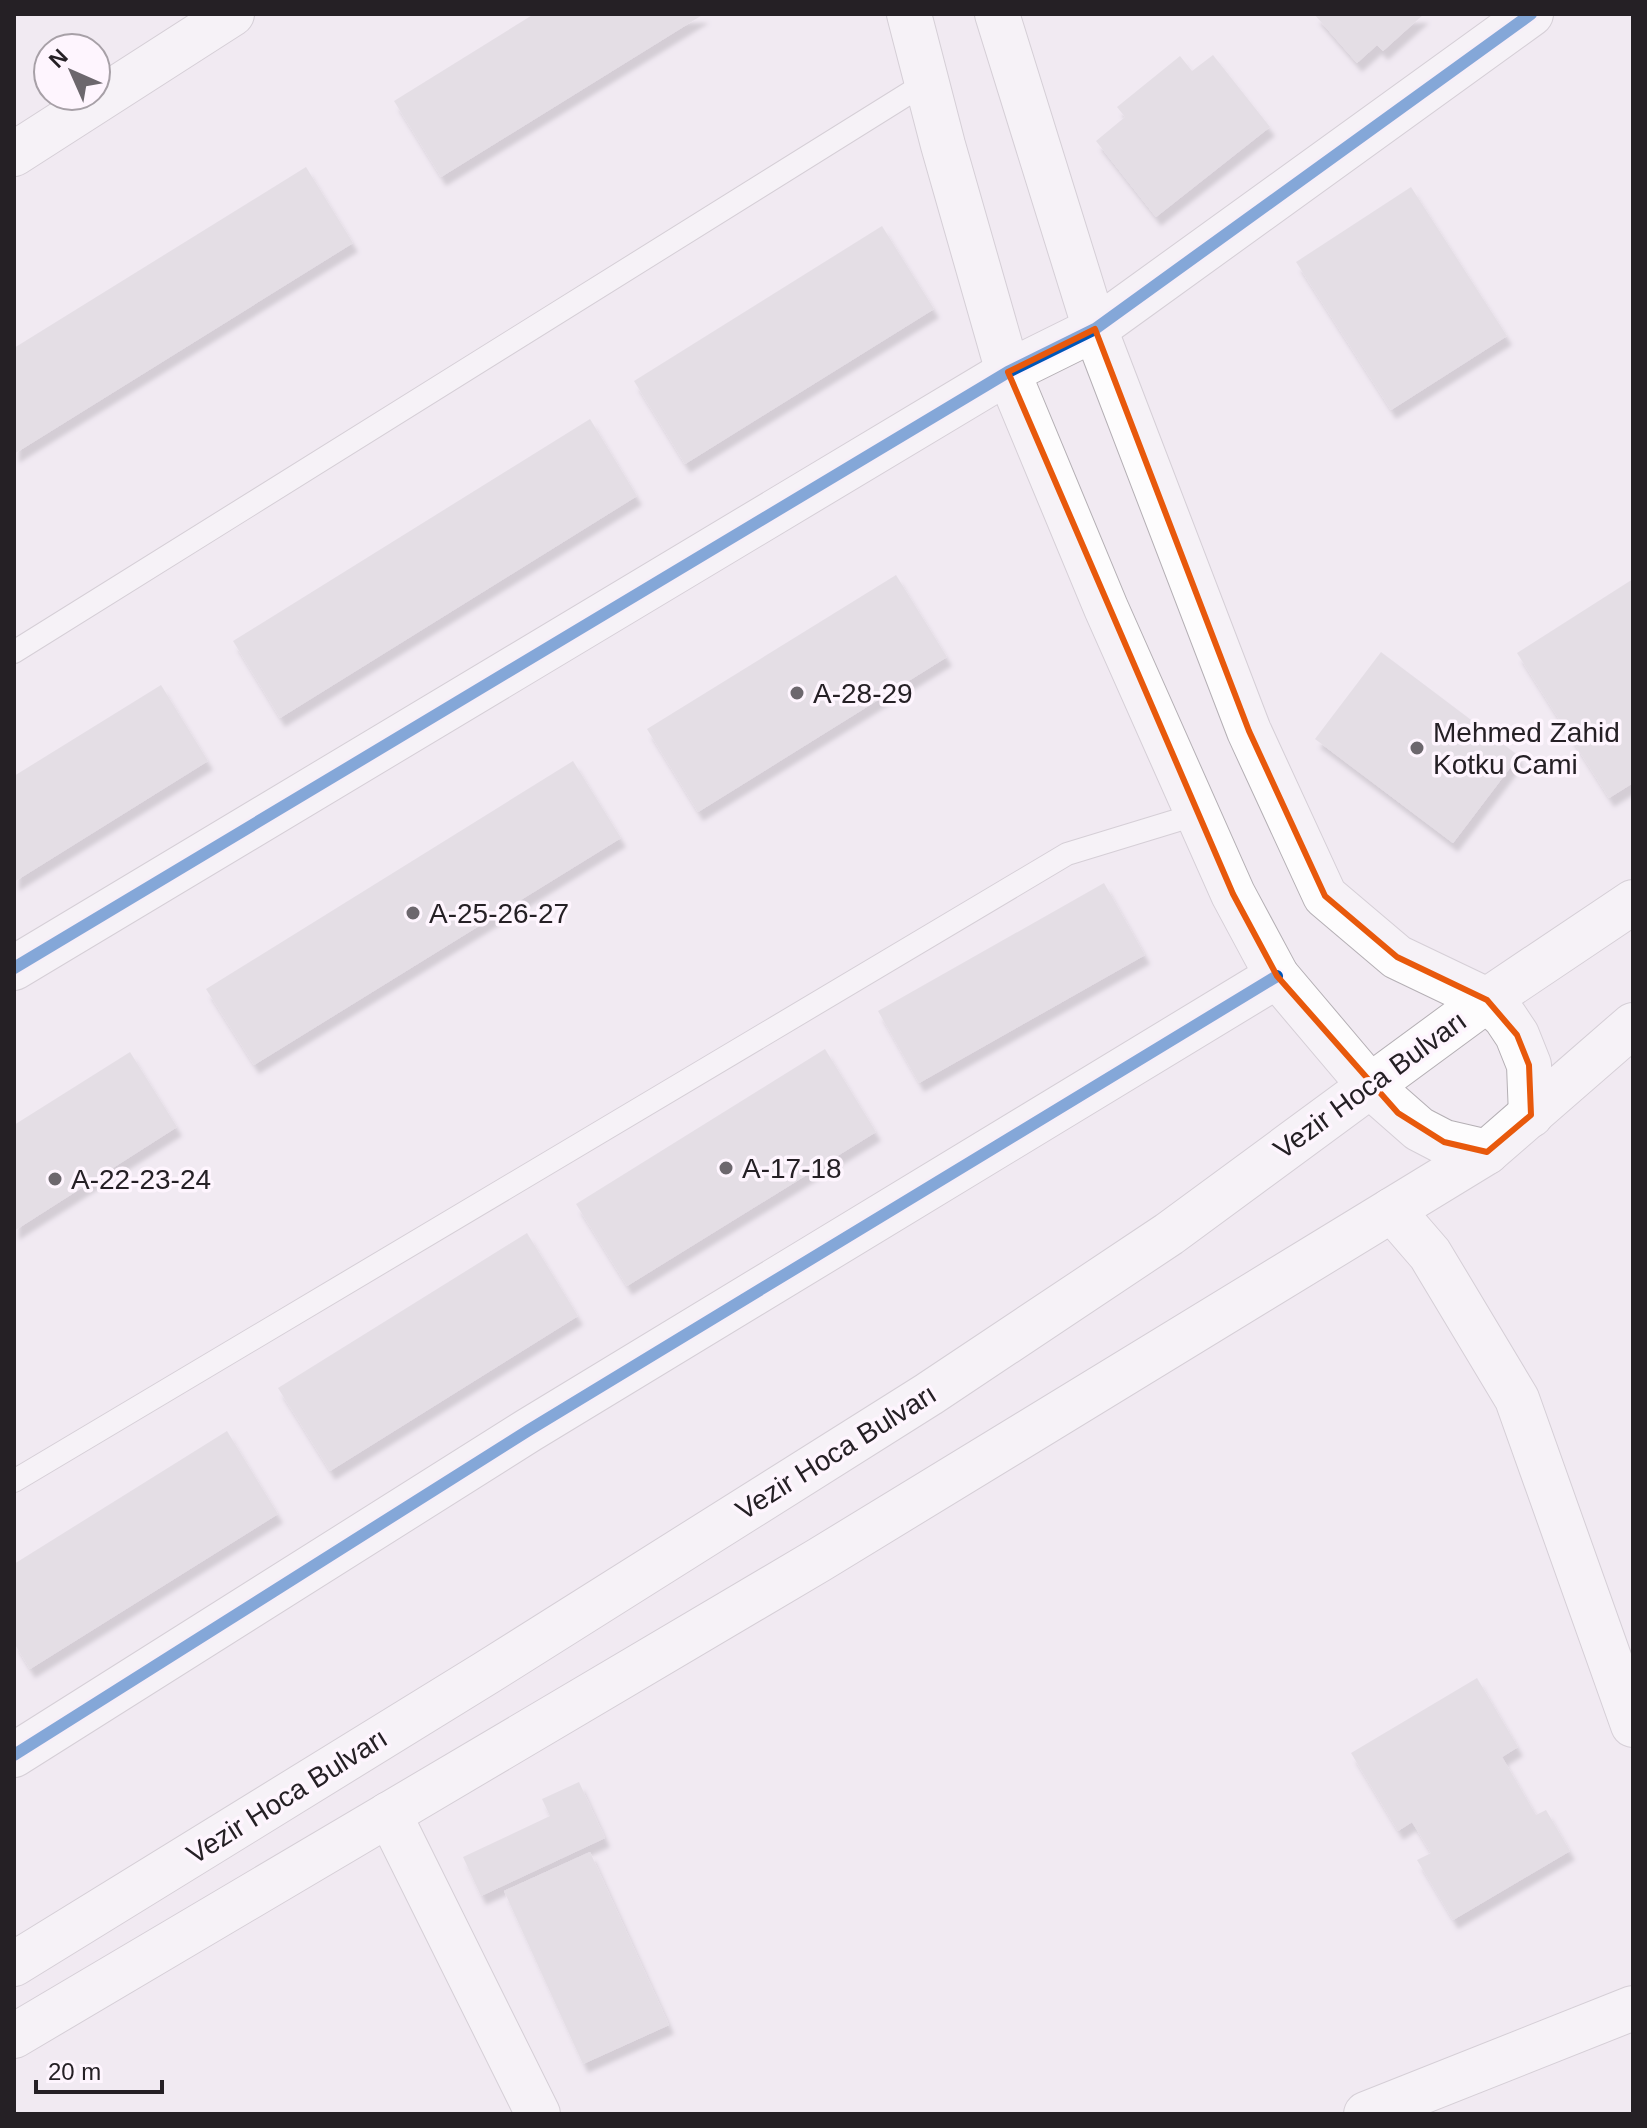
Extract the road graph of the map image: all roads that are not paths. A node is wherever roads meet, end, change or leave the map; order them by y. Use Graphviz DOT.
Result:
graph roads {
  1 [pos="232,14"];
  2 [pos="909,14"];
  3 [pos="997,14"];
  4 [pos="1531,14"];
  5 [pos="927,82"];
  6 [pos="14,154"];
  7 [pos="1095,329"];
  8 [pos="1008,372"];
  9 [pos="14,652"];
  10 [pos="1198,814"];
  11 [pos="1633,902"];
  12 [pos="14,968"];
  13 [pos="1277,976"];
  14 [pos="1487,1000"];
  15 [pos="1633,1025"];
  16 [pos="1370,1086"];
  17 [pos="1531,1115"];
  18 [pos="1487,1152"];
  19 [pos="1392,1210"];
  20 [pos="14,1481"];
  21 [pos="1633,1725"];
  22 [pos="14,1755"];
  23 [pos="389,1814"];
  24 [pos="14,1964"];
  25 [pos="1633,2008"];
  26 [pos="14,2036"];
  27 [pos="538,2114"];
  28 [pos="1366,2114"];
  1 -- 6 [label="main road"];
  2 -- 5 [label="main road"];
  3 -- 7 [label="main road"];
  4 -- 7 [label="main road"];
  5 -- 8 [label="main road"];
  5 -- 9 [label="lane"];
  7 -- 8 [label="main road"];
  7 -- 14 [label="main road"];
  8 -- 10 [label="main road"];
  8 -- 12 [label="main road"];
  10 -- 13 [label="main road"];
  10 -- 20 [label="lane"];
  11 -- 14 [label="main road, Vezir Hoca Bulvarı"];
  13 -- 16 [label="main road"];
  13 -- 22 [label="main road"];
  14 -- 16 [label="main road, Vezir Hoca Bulvarı"];
  14 -- 17 [label="main road"];
  15 -- 17 [label="main road"];
  16 -- 18 [label="main road"];
  16 -- 24 [label="main road, Vezir Hoca Bulvarı"];
  17 -- 18 [label="main road"];
  18 -- 19 [label="main road"];
  19 -- 21 [label="main road"];
  19 -- 23 [label="main road"];
  23 -- 26 [label="main road"];
  23 -- 27 [label="main road"];
  25 -- 28 [label="main road"];
}
